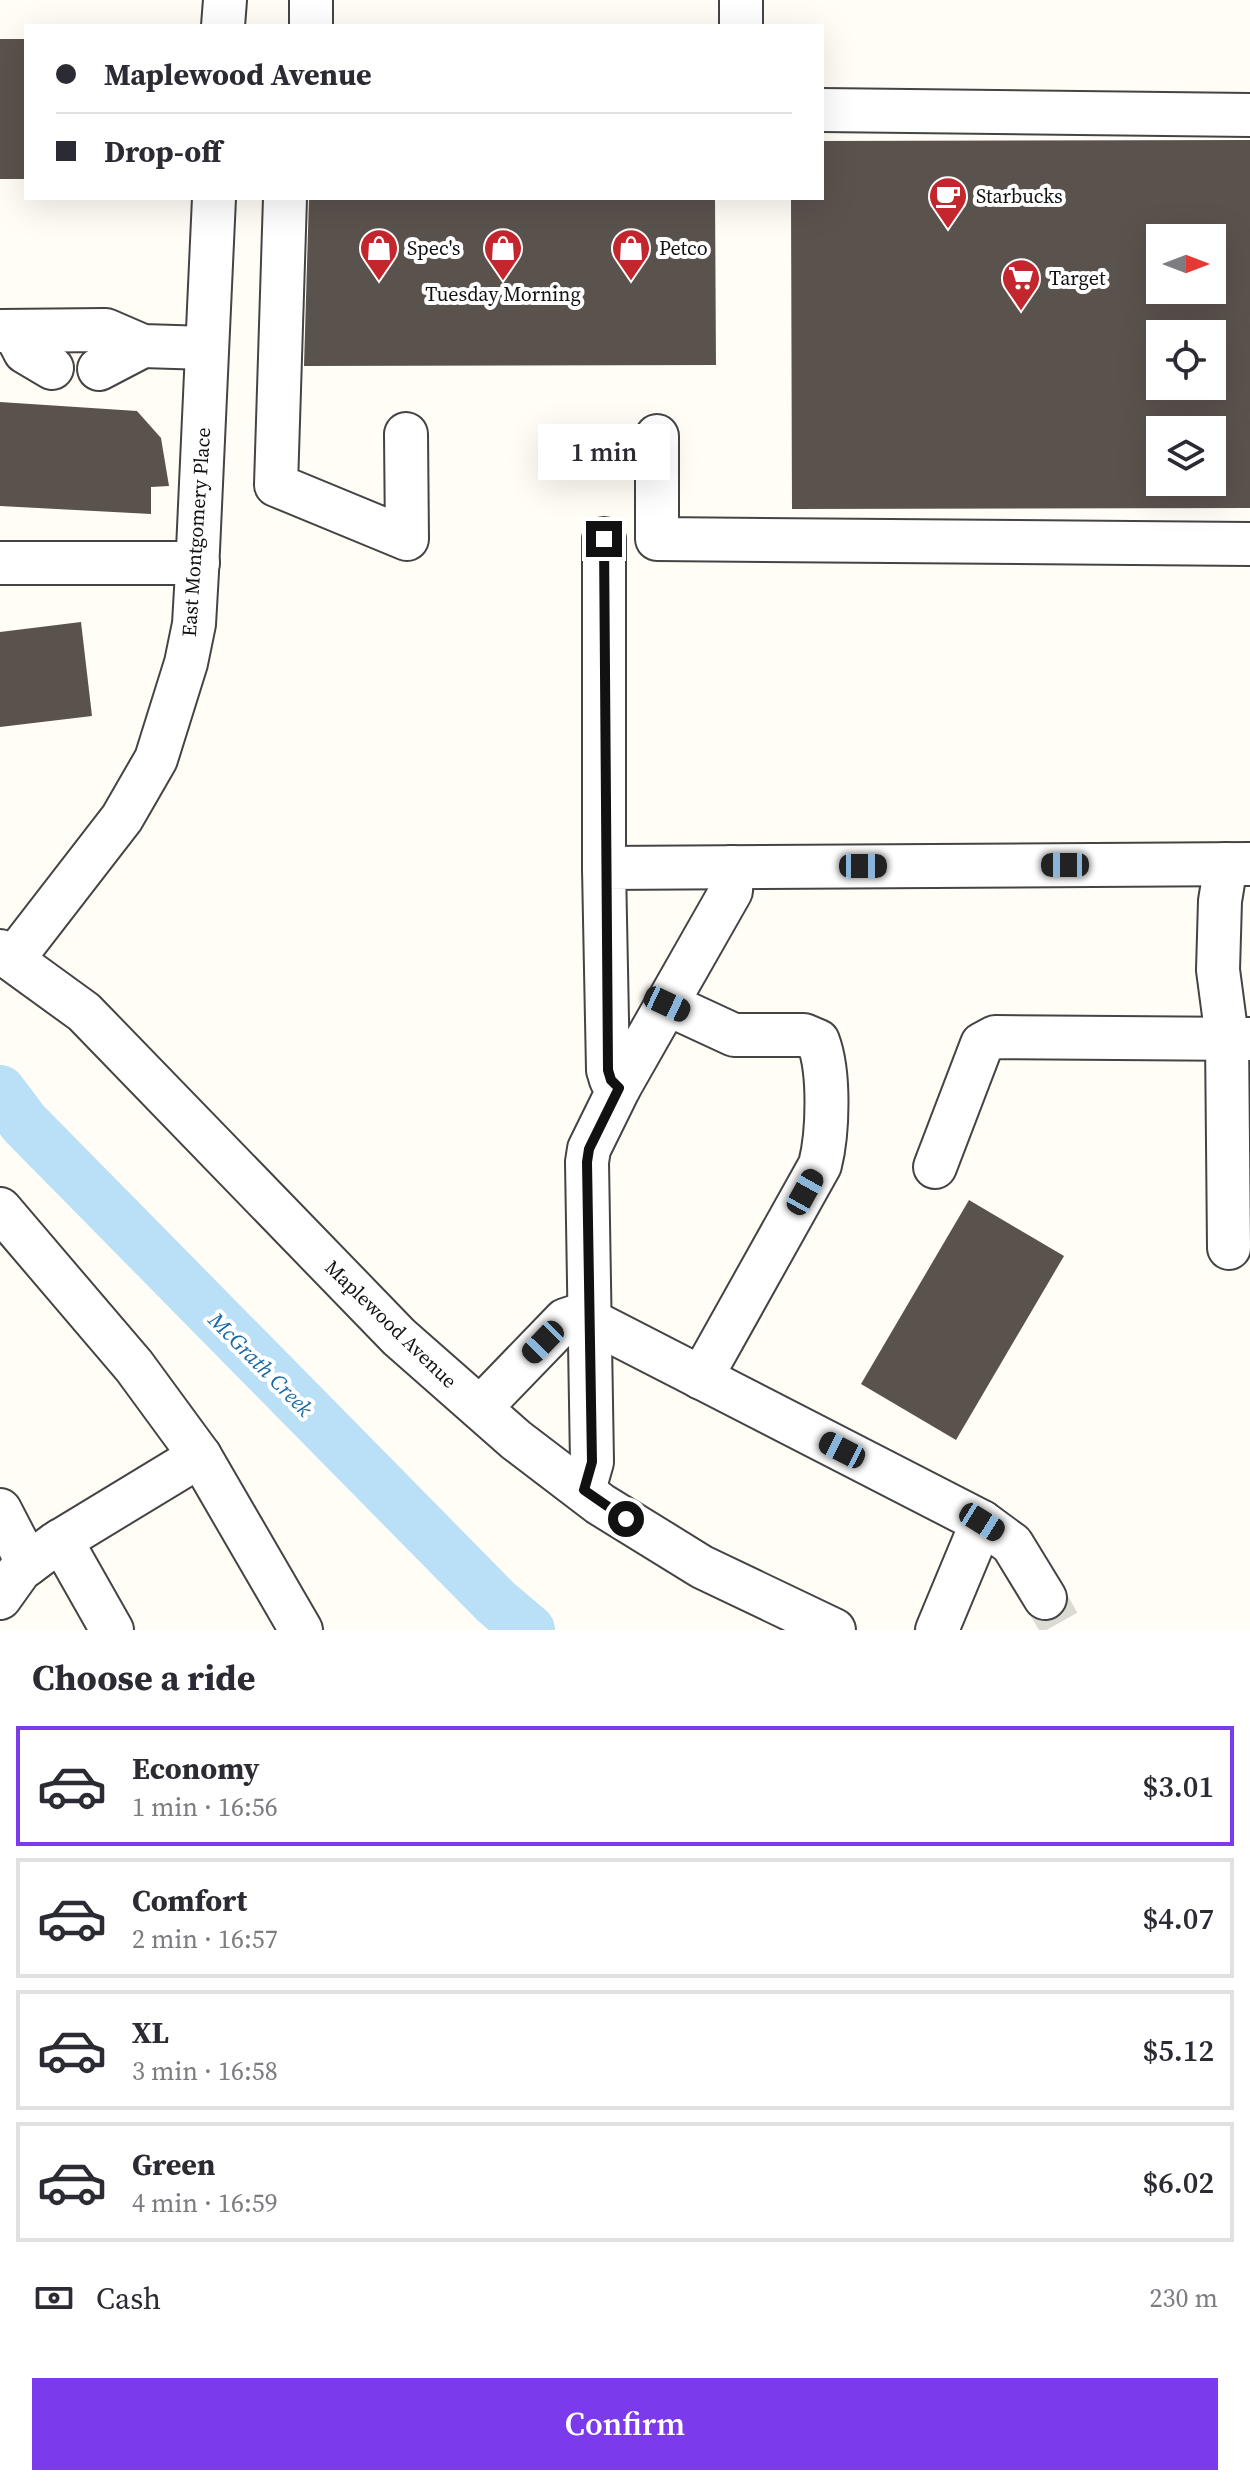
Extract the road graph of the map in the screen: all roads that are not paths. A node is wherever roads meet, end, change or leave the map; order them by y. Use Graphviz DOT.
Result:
graph roads {
  1 [pos="225,0"];
  2 [pos="311,0"];
  3 [pos="741,0"];
  4 [pos="223,24"];
  5 [pos="311,24"];
  6 [pos="741,24"];
  7 [pos="824,110"];
  8 [pos="1250,115"];
  9 [pos="214,200"];
  10 [pos="285,200"];
  11 [pos="7,331"];
  12 [pos="143,346"];
  13 [pos="207,348"];
  14 [pos="52,368"];
  15 [pos="99,369"];
  16 [pos="406,434"];
  17 [pos="657,436"];
  18 [pos="604,539"];
  19 [pos="1250,544"];
  20 [pos="0,563"];
  21 [pos="198,563"];
  22 [pos="1238,864"];
  23 [pos="732,867"];
  24 [pos="604,868"];
  25 [pos="6,955"];
  26 [pos="667,1004"];
  27 [pos="1238,1038"];
  28 [pos="619,1088"];
  29 [pos="935,1167"];
  30 [pos="0,1209"];
  31 [pos="1229,1248"];
  32 [pos="589,1320"];
  33 [pos="701,1378"];
  34 [pos="480,1408"];
  35 [pos="200,1456"];
  36 [pos="584,1490"];
  37 [pos="0,1510"];
  38 [pos="982,1522"];
  39 [pos="44,1552"];
  40 [pos="0,1598"];
  41 [pos="1056,1617"];
  42 [pos="112,1630"];
  43 [pos="301,1630"];
  44 [pos="834,1630"];
  45 [pos="937,1630"];
  1 -- 4 [label="street"];
  2 -- 5 [label="street"];
  3 -- 6 [label="street"];
  7 -- 8 [label="street"];
  9 -- 13 [label="street, East Montgomery Place"];
  10 -- 16 [label="street"];
  11 -- 12 [label="street"];
  11 -- 14 [label="street"];
  12 -- 13 [label="street"];
  12 -- 15 [label="street"];
  13 -- 21 [label="street, East Montgomery Place"];
  17 -- 19 [label="street"];
  18 -- 24 [label="street"];
  20 -- 21 [label="street"];
  21 -- 25 [label="street, East Montgomery Place"];
  22 -- 23 [label="street"];
  22 -- 27 [label="street"];
  23 -- 24 [label="street"];
  23 -- 26 [label="street"];
  24 -- 28 [label="street"];
  25 -- 34 [label="street, Maplewood Avenue"];
  26 -- 28 [label="street"];
  26 -- 33 [label="street"];
  27 -- 29 [label="street"];
  27 -- 31 [label="street"];
  28 -- 32 [label="street"];
  30 -- 35 [label="street"];
  32 -- 33 [label="street"];
  32 -- 34 [label="street"];
  32 -- 36 [label="street"];
  33 -- 38 [label="street"];
  34 -- 36 [label="street, Maplewood Avenue"];
  35 -- 39 [label="street"];
  35 -- 43 [label="street"];
  36 -- 44 [label="street, Maplewood Avenue"];
  37 -- 39 [label="street"];
  38 -- 41 [label="street"];
  38 -- 45 [label="street"];
  39 -- 40 [label="street"];
  39 -- 42 [label="street"];
}
